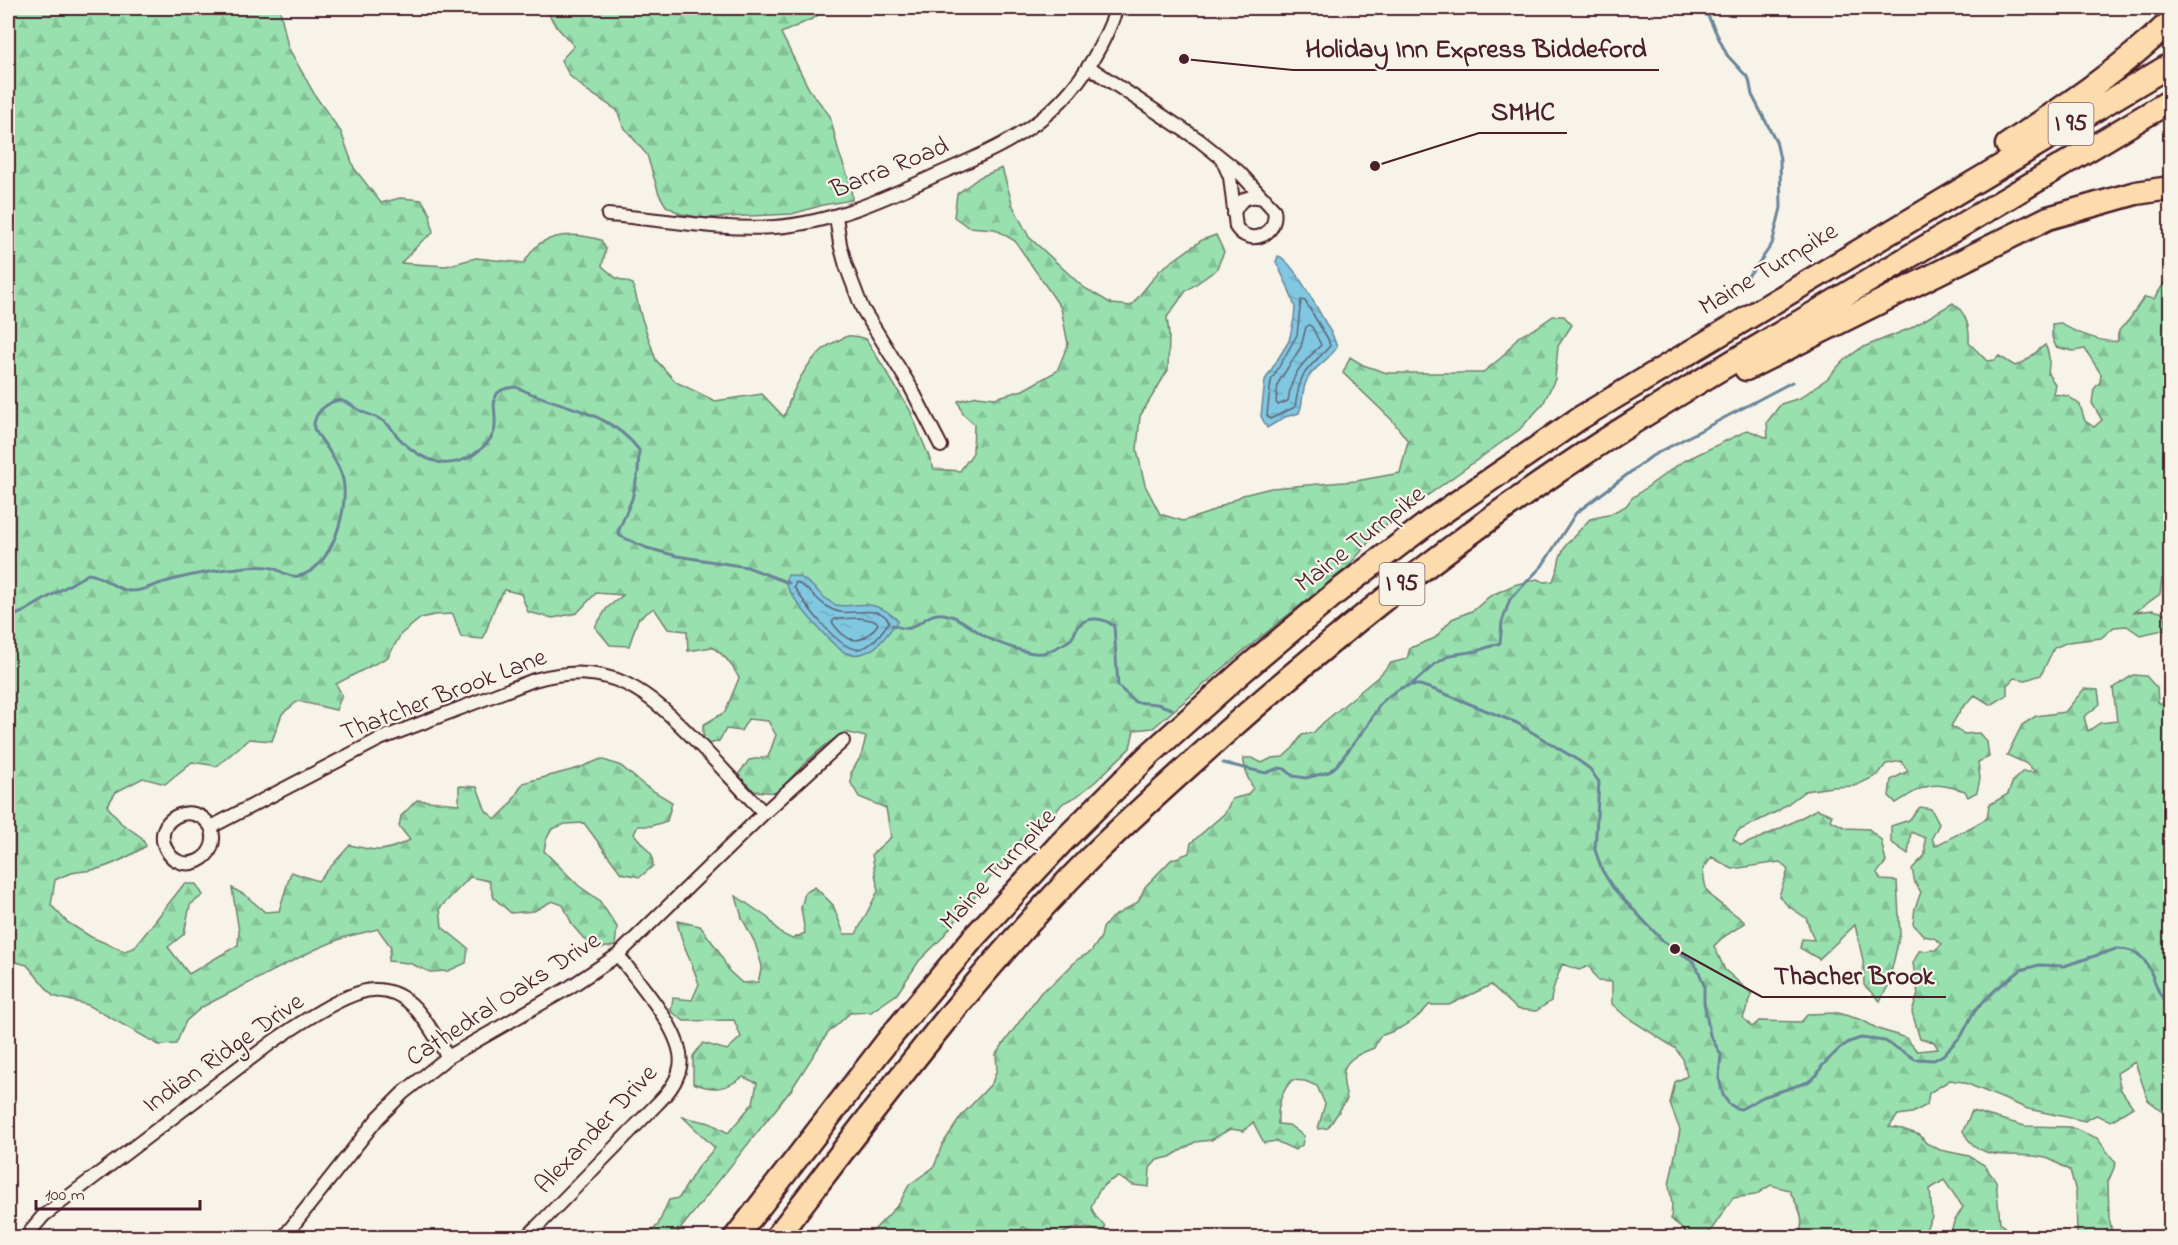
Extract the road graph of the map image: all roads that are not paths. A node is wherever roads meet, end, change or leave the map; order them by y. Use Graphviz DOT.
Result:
graph roads {
  1 [pos="1117,8"];
  2 [pos="2170,22"];
  3 [pos="2170,65"];
  4 [pos="1089,67"];
  5 [pos="2170,101"];
  6 [pos="1222,159"];
  7 [pos="1971,183"];
  8 [pos="2170,188"];
  9 [pos="1265,199"];
  10 [pos="608,215"];
  11 [pos="836,216"];
  12 [pos="1234,220"];
  13 [pos="1708,376"];
  14 [pos="941,446"];
  15 [pos="843,741"];
  16 [pos="764,813"];
  17 [pos="211,827"];
  18 [pos="618,955"];
  19 [pos="448,1057"];
  20 [pos="28,1238"];
  21 [pos="283,1238"];
  22 [pos="526,1238"];
  23 [pos="735,1238"];
  24 [pos="776,1238"];
  1 -- 4 [label="street, Barra Road"];
  2 -- 7 [label="highway"];
  3 -- 7 [label="highway, Maine Turnpike / I 95"];
  4 -- 6 [label="street"];
  4 -- 11 [label="street, Barra Road"];
  5 -- 13 [label="highway, I 95"];
  6 -- 9 [label="street"];
  6 -- 12 [label="street"];
  7 -- 23 [label="highway, Maine Turnpike / I 95"];
  8 -- 13 [label="highway"];
  9 -- 12 [label="street"];
  9 -- 12 [label="street"];
  10 -- 11 [label="street, Barra Road"];
  11 -- 14 [label="street"];
  13 -- 24 [label="highway, I 95"];
  15 -- 16 [label="street, Cathedral Oaks Drive"];
  16 -- 17 [label="street, Thatcher Brook Lane"];
  16 -- 18 [label="street, Cathedral Oaks Drive"];
  17 -- 17 [label="street"];
  18 -- 19 [label="street, Cathedral Oaks Drive"];
  18 -- 22 [label="street, Alexander Drive"];
  19 -- 20 [label="street, Indian Ridge Drive"];
  19 -- 21 [label="street, Cathedral Oaks Drive"];
}
